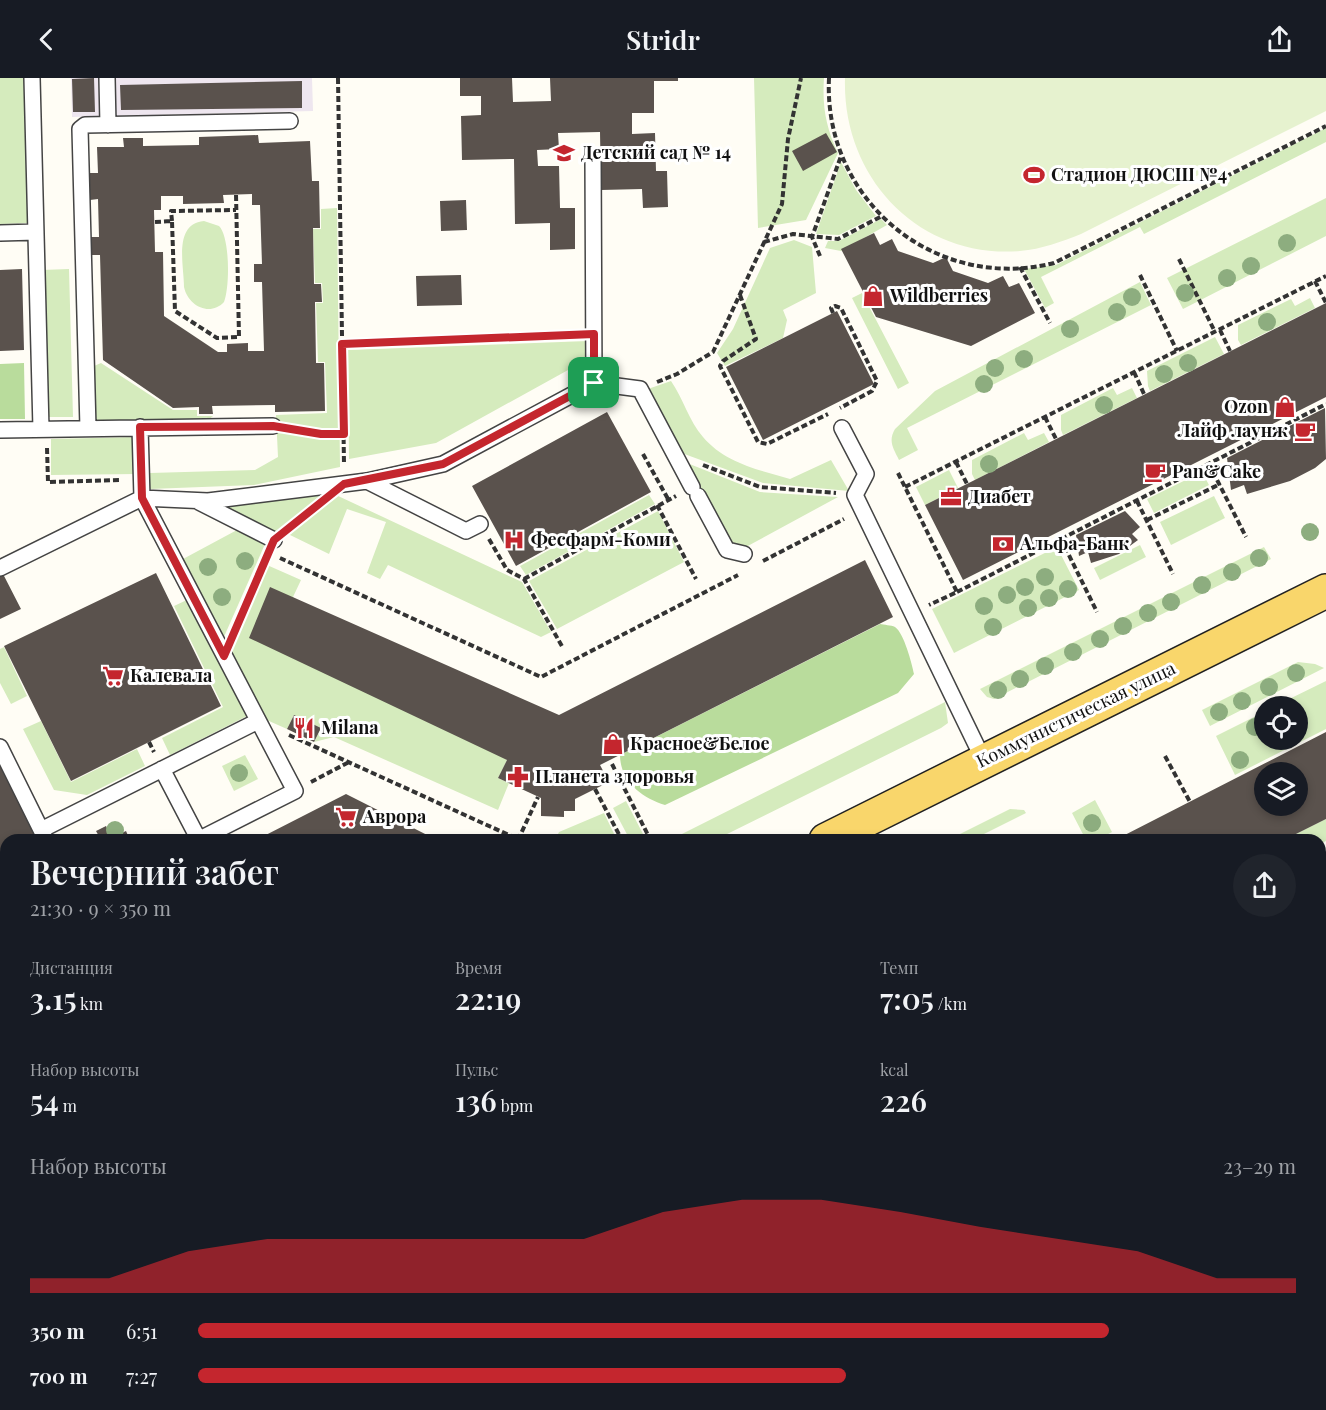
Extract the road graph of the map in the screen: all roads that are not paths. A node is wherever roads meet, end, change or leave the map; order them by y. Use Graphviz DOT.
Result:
graph roads {
  1 [pos="32,78"];
  2 [pos="107,78"];
  3 [pos="290,121"];
  4 [pos="108,125"];
  5 [pos="593,156"];
  6 [pos="36,232"];
  7 [pos="0,233"];
  8 [pos="594,383"];
  9 [pos="273,426"];
  10 [pos="140,427"];
  11 [pos="88,428"];
  12 [pos="842,428"];
  13 [pos="0,430"];
  14 [pos="44,433"];
  15 [pos="367,481"];
  16 [pos="142,498"];
  17 [pos="195,500"];
  18 [pos="480,524"];
  19 [pos="272,546"];
  20 [pos="744,554"];
  21 [pos="0,568"];
  22 [pos="1326,591"];
  23 [pos="258,721"];
  24 [pos="0,747"];
  25 [pos="984,761"];
  26 [pos="162,769"];
  27 [pos="43,834"];
  28 [pos="45,834"];
  29 [pos="196,834"];
  30 [pos="211,834"];
  31 [pos="838,834"];
  1 -- 6 [label="lane"];
  2 -- 4 [label="lane"];
  3 -- 4 [label="lane"];
  4 -- 11 [label="lane"];
  5 -- 8 [label="lane"];
  6 -- 7 [label="lane"];
  6 -- 14 [label="lane"];
  8 -- 15 [label="lane"];
  8 -- 20 [label="lane"];
  9 -- 10 [label="lane"];
  10 -- 11 [label="lane"];
  10 -- 16 [label="lane"];
  11 -- 14 [label="lane"];
  12 -- 25 [label="lane"];
  13 -- 14 [label="lane"];
  15 -- 17 [label="lane"];
  15 -- 18 [label="lane"];
  16 -- 17 [label="lane"];
  16 -- 21 [label="lane"];
  16 -- 23 [label="lane"];
  17 -- 19 [label="lane"];
  22 -- 25 [label="main road, Коммунистическая улица"];
  23 -- 26 [label="lane"];
  23 -- 30 [label="lane"];
  24 -- 27 [label="lane"];
  25 -- 31 [label="main road, Коммунистическая улица"];
  26 -- 28 [label="lane"];
  26 -- 29 [label="lane"];
}
